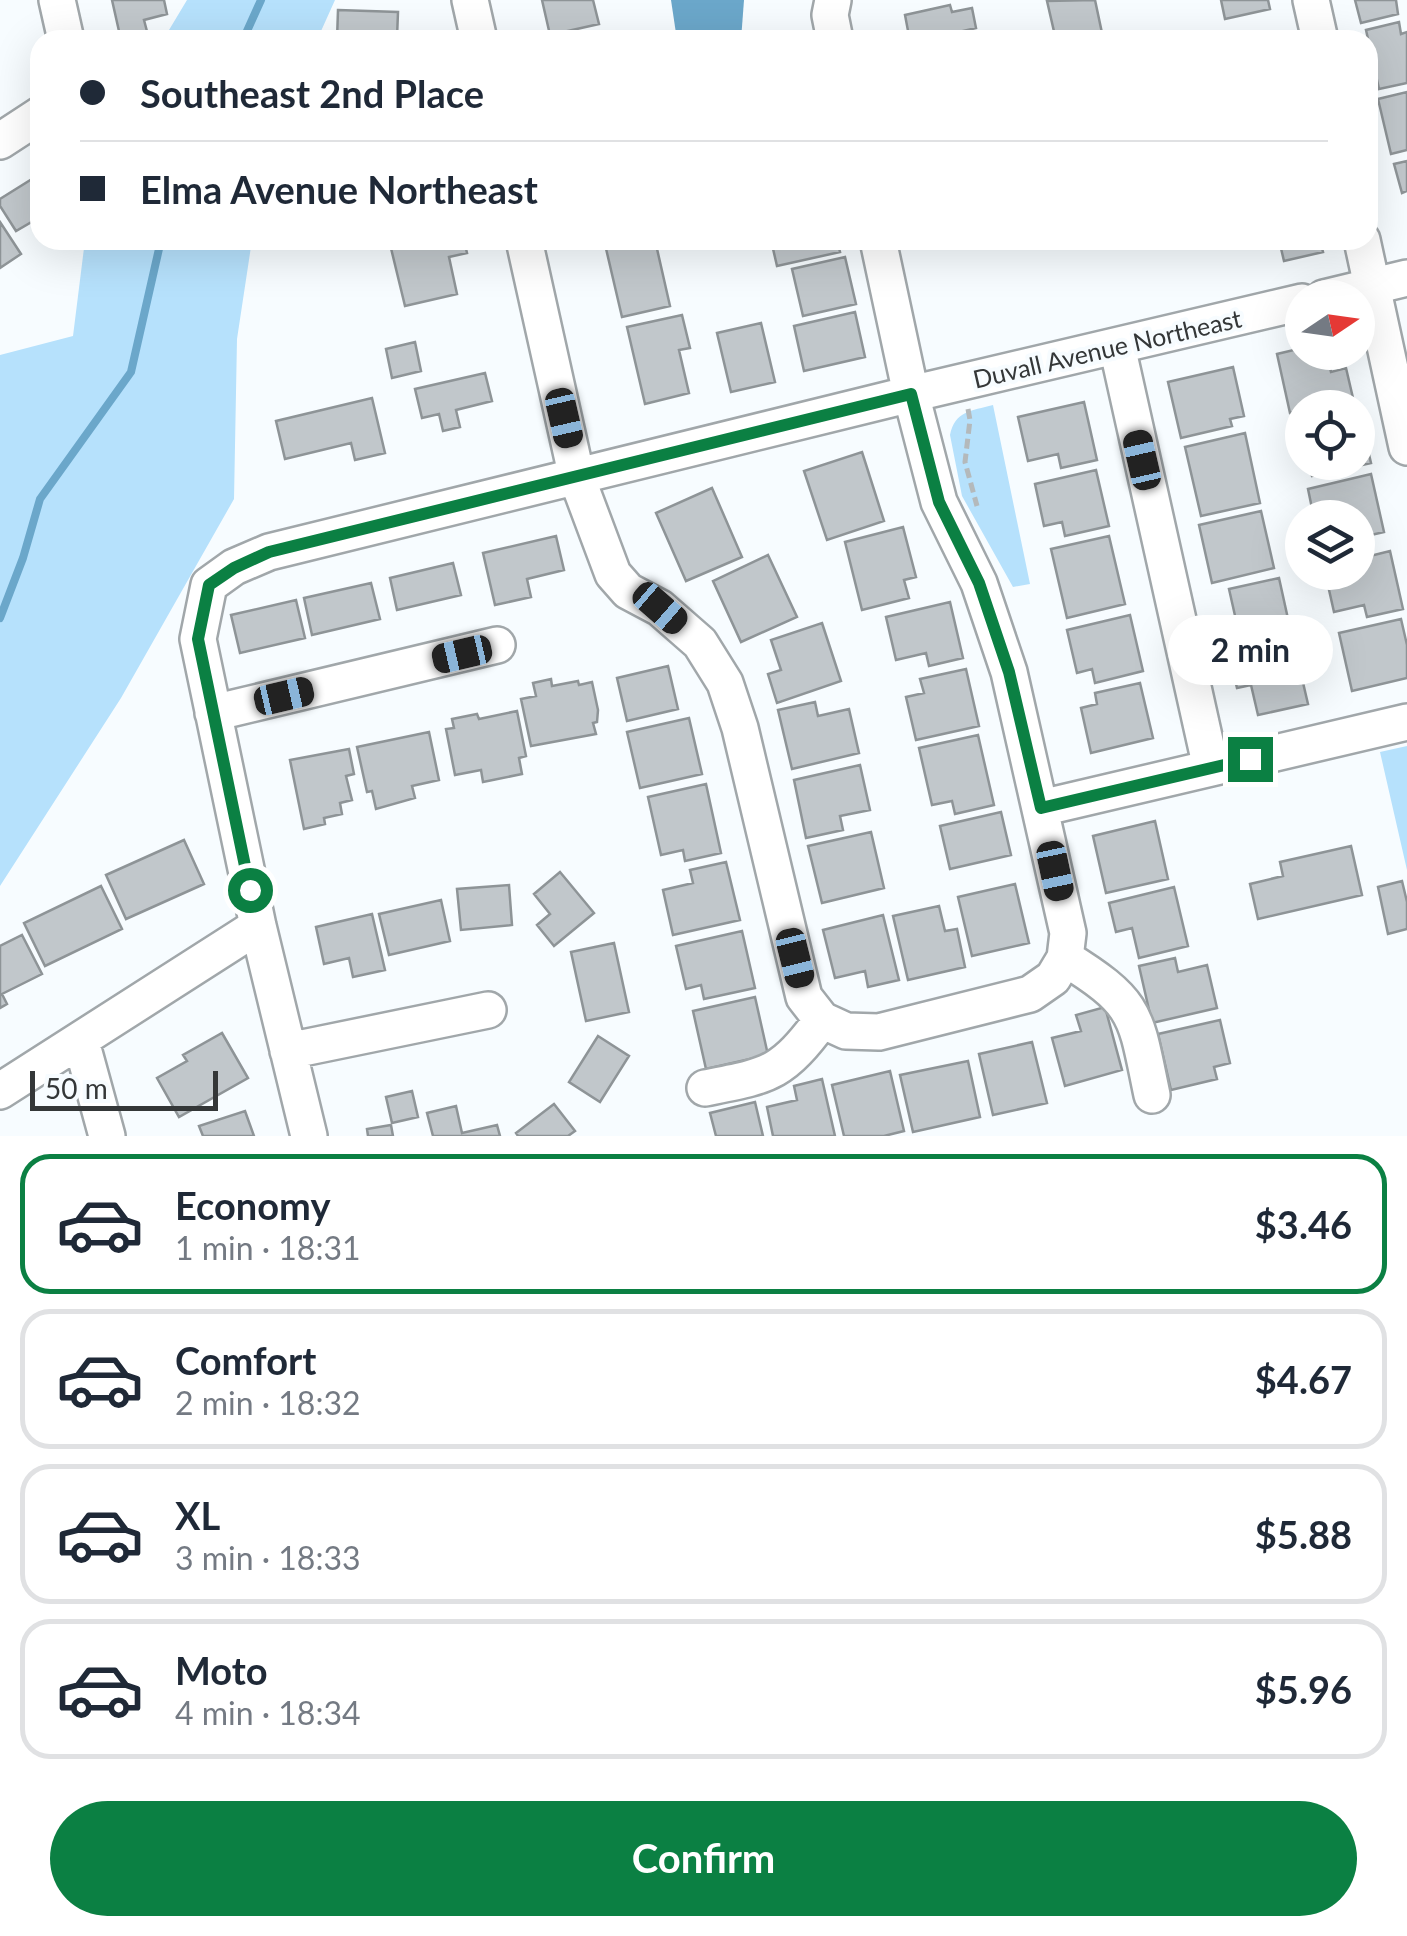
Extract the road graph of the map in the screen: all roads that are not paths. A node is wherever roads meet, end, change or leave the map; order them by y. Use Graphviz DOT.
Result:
graph roads {
  1 [pos="57,0"];
  2 [pos="470,0"];
  3 [pos="833,0"];
  4 [pos="1312,0"];
  5 [pos="64,30"];
  6 [pos="477,30"];
  7 [pos="833,30"];
  8 [pos="1318,30"];
  9 [pos="30,122"];
  10 [pos="0,141"];
  11 [pos="526,250"];
  12 [pos="880,250"];
  13 [pos="1364,250"];
  14 [pos="1407,278"];
  15 [pos="1371,280"];
  16 [pos="1375,285"];
  17 [pos="1375,300"];
  18 [pos="1285,306"];
  19 [pos="1117,346"];
  20 [pos="911,394"];
  21 [pos="1407,447"];
  22 [pos="577,478"];
  23 [pos="498,645"];
  24 [pos="213,713"];
  25 [pos="1407,722"];
  26 [pos="1211,768"];
  27 [pos="1041,808"];
  28 [pos="258,926"];
  29 [pos="1065,958"];
  30 [pos="488,1010"];
  31 [pos="822,1020"];
  32 [pos="80,1040"];
  33 [pos="288,1051"];
  34 [pos="705,1088"];
  35 [pos="0,1091"];
  36 [pos="1152,1096"];
  37 [pos="107,1136"];
  38 [pos="309,1136"];
  1 -- 5 [label="street"];
  2 -- 6 [label="street"];
  3 -- 7 [label="street"];
  4 -- 8 [label="street"];
  9 -- 10 [label="street"];
  11 -- 22 [label="street"];
  12 -- 20 [label="street"];
  13 -- 15 [label="street"];
  14 -- 16 [label="street"];
  17 -- 21 [label="street"];
  18 -- 19 [label="street, Duvall Avenue Northeast"];
  19 -- 20 [label="street, Duvall Avenue Northeast"];
  19 -- 26 [label="street"];
  20 -- 22 [label="street, Duvall Avenue Northeast"];
  20 -- 27 [label="street"];
  22 -- 24 [label="street, Duvall Avenue Northeast"];
  22 -- 31 [label="street"];
  23 -- 24 [label="street"];
  24 -- 28 [label="street"];
  25 -- 26 [label="street"];
  26 -- 27 [label="street"];
  27 -- 29 [label="street"];
  28 -- 32 [label="street"];
  28 -- 33 [label="street"];
  29 -- 31 [label="street"];
  29 -- 36 [label="street"];
  30 -- 33 [label="street"];
  31 -- 34 [label="street"];
  32 -- 35 [label="street"];
  32 -- 37 [label="street"];
  33 -- 38 [label="street"];
}
